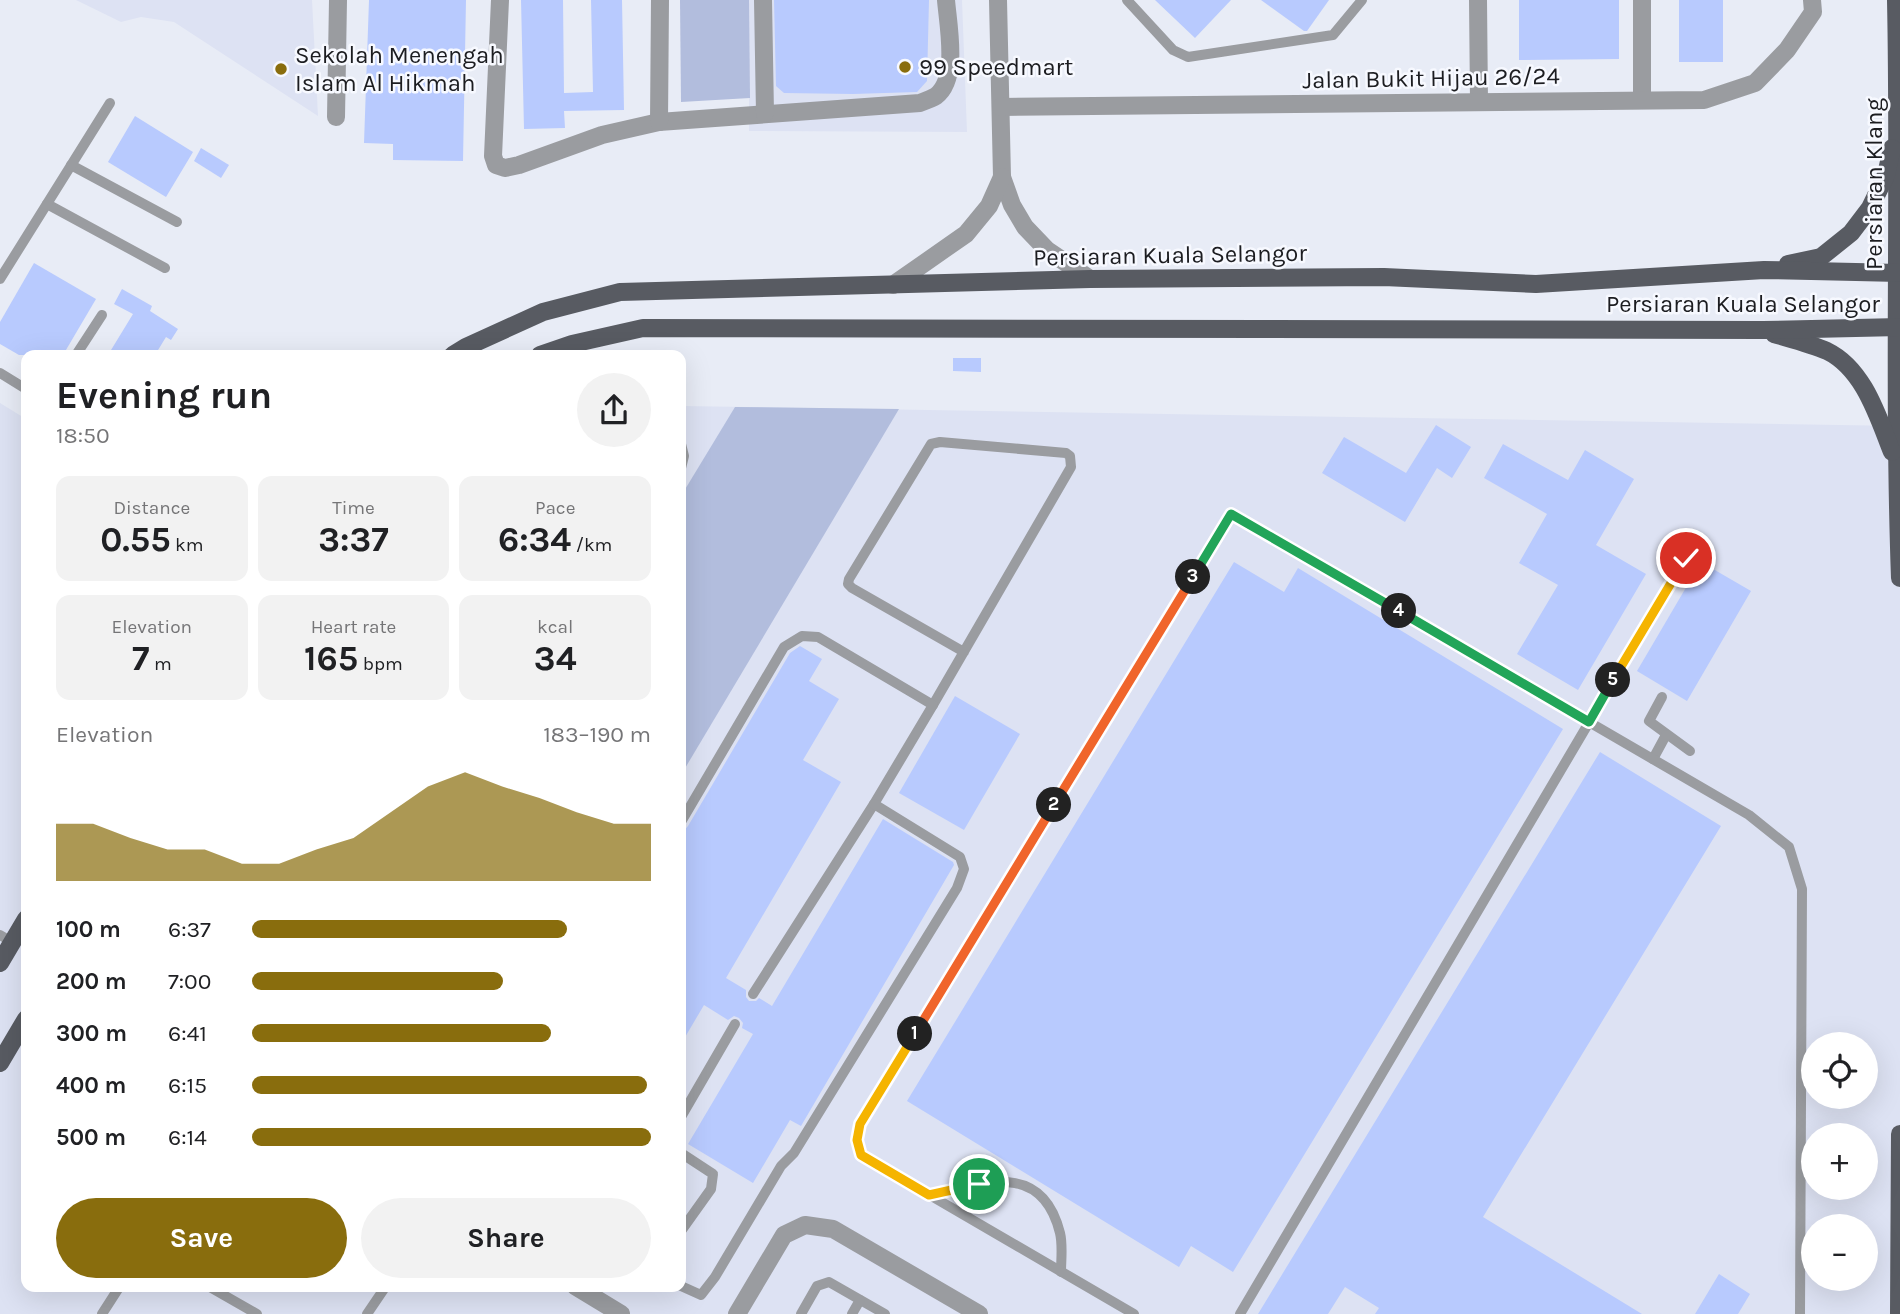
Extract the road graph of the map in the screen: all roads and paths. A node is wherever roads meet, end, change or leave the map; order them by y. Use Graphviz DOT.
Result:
graph roads {
  1 [pos="338,0"];
  2 [pos="500,0"];
  3 [pos="660,0"];
  4 [pos="763,0"];
  5 [pos="946,0"];
  6 [pos="998,0"];
  7 [pos="1127,0"];
  8 [pos="1362,0"];
  9 [pos="1478,0"];
  10 [pos="1642,0"];
  11 [pos="1812,0"];
  12 [pos="1896,0"];
  13 [pos="1642,100"];
  14 [pos="1479,102"];
  15 [pos="110,103"];
  16 [pos="1001,107"];
  17 [pos="765,113"];
  18 [pos="1900,115"];
  19 [pos="336,117"];
  20 [pos="659,122"];
  21 [pos="71,165"];
  22 [pos="1002,177"];
  23 [pos="47,204"];
  24 [pos="177,222"];
  25 [pos="165,268"];
  26 [pos="1764,270"];
  27 [pos="1899,273"];
  28 [pos="0,279"];
  29 [pos="1090,279"];
  30 [pos="893,285"];
  31 [pos="102,315"];
  32 [pos="1899,327"];
  33 [pos="1763,330"];
  34 [pos="79,350"];
  35 [pos="461,350"];
  36 [pos="555,350"];
  37 [pos="0,373"];
  38 [pos="21,386"];
  39 [pos="1896,462"];
  40 [pos="1686,558"];
  41 [pos="1900,578"];
  42 [pos="964,652"];
  43 [pos="1662,697"];
  44 [pos="933,705"];
  45 [pos="1589,722"];
  46 [pos="1666,735"];
  47 [pos="1690,751"];
  48 [pos="1653,759"];
  49 [pos="874,804"];
  50 [pos="686,814"];
  51 [pos="21,924"];
  52 [pos="6,938"];
  53 [pos="0,963"];
  54 [pos="753,995"];
  55 [pos="735,1024"];
  56 [pos="20,1035"];
  57 [pos="0,1063"];
  58 [pos="686,1107"];
  59 [pos="1900,1134"];
  60 [pos="686,1156"];
  61 [pos="929,1195"];
  62 [pos="686,1224"];
  63 [pos="1061,1272"];
  64 [pos="686,1288"];
  65 [pos="116,1292"];
  66 [pos="218,1292"];
  67 [pos="382,1292"];
  68 [pos="585,1292"];
  69 [pos="860,1300"];
  70 [pos="103,1314"];
  71 [pos="257,1314"];
  72 [pos="367,1314"];
  73 [pos="621,1314"];
  74 [pos="737,1314"];
  75 [pos="801,1314"];
  76 [pos="852,1314"];
  77 [pos="885,1314"];
  78 [pos="979,1314"];
  79 [pos="1134,1314"];
  80 [pos="1240,1314"];
  81 [pos="1800,1314"];
  82 [pos="1899,1314"];
  1 -- 19 [label="street"];
  2 -- 20 [label="street"];
  3 -- 20 [label="street"];
  4 -- 17 [label="street"];
  5 -- 17 [label="street"];
  6 -- 16 [label="street"];
  7 -- 8 [label="lane"];
  9 -- 14 [label="street"];
  10 -- 13 [label="street"];
  11 -- 13 [label="street, Jalan Bukit Hijau 26/24"];
  12 -- 18 [label="main road, Persiaran Klang"];
  13 -- 14 [label="street, Jalan Bukit Hijau 26/24"];
  14 -- 16 [label="street, Jalan Bukit Hijau 26/24"];
  15 -- 21 [label="lane"];
  16 -- 22 [label="street"];
  17 -- 20 [label="street"];
  18 -- 26 [label="main road"];
  18 -- 27 [label="main road, Persiaran Klang"];
  21 -- 23 [label="lane"];
  21 -- 24 [label="lane"];
  22 -- 29 [label="street"];
  22 -- 30 [label="street"];
  23 -- 25 [label="lane"];
  23 -- 28 [label="lane"];
  26 -- 27 [label="main road, Persiaran Kuala Selangor"];
  26 -- 29 [label="main road, Persiaran Kuala Selangor"];
  27 -- 32 [label="main road, Persiaran Klang"];
  29 -- 30 [label="main road, Persiaran Kuala Selangor"];
  30 -- 35 [label="main road, Persiaran Kuala Selangor"];
  31 -- 34 [label="lane"];
  32 -- 33 [label="main road, Persiaran Kuala Selangor"];
  32 -- 39 [label="main road, Persiaran Klang"];
  33 -- 36 [label="main road, Persiaran Kuala Selangor"];
  33 -- 39 [label="main road"];
  37 -- 38 [label="lane"];
  39 -- 41 [label="main road, Persiaran Klang"];
  40 -- 45 [label="lane"];
  42 -- 42 [label="lane"];
  42 -- 44 [label="lane"];
  43 -- 46 [label="lane"];
  44 -- 49 [label="lane"];
  44 -- 50 [label="lane"];
  45 -- 48 [label="lane"];
  45 -- 61 [label="lane"];
  45 -- 80 [label="lane"];
  46 -- 47 [label="lane"];
  46 -- 48 [label="lane"];
  48 -- 81 [label="lane"];
  49 -- 54 [label="lane"];
  49 -- 64 [label="lane"];
  51 -- 52 [label="main road"];
  52 -- 53 [label="main road"];
  55 -- 58 [label="lane"];
  56 -- 57 [label="main road"];
  59 -- 82 [label="main road"];
  60 -- 62 [label="lane"];
  61 -- 63 [label="lane"];
  61 -- 63 [label="lane"];
  63 -- 79 [label="lane"];
  65 -- 70 [label="lane"];
  66 -- 71 [label="lane"];
  67 -- 72 [label="lane"];
  68 -- 73 [label="street"];
  69 -- 75 [label="lane"];
  69 -- 76 [label="lane"];
  69 -- 77 [label="lane"];
  74 -- 78 [label="street"];
}
